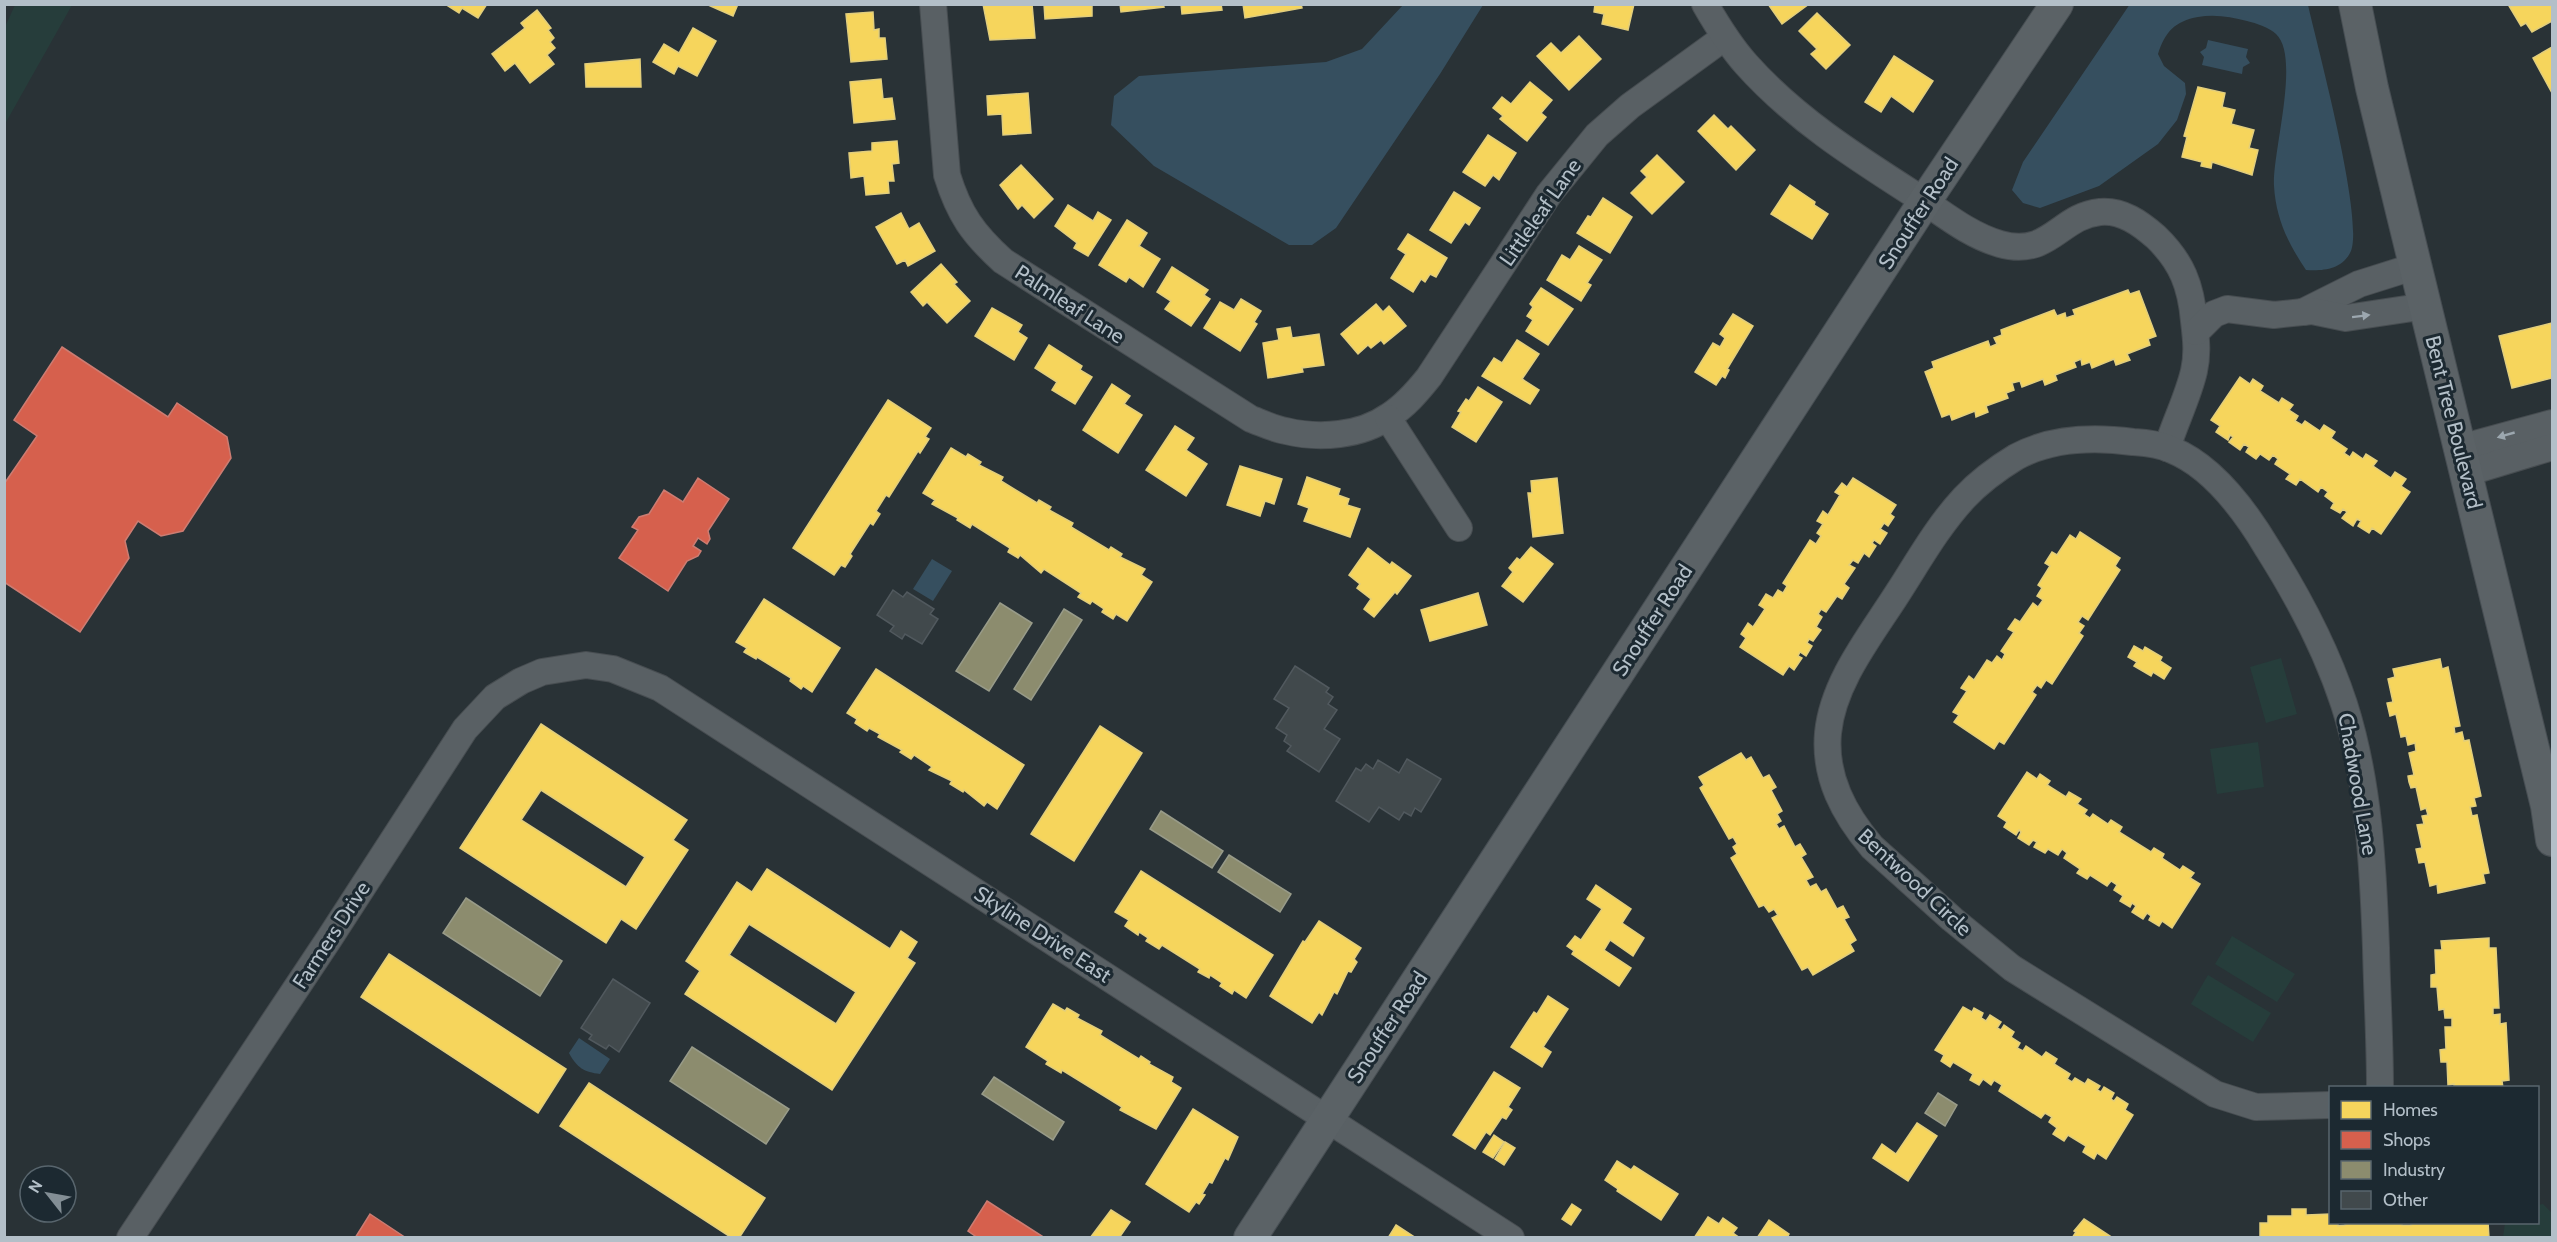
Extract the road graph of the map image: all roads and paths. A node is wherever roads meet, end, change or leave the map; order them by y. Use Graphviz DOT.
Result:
graph roads {
  1 [pos="933,4"];
  2 [pos="1705,4"];
  3 [pos="2057,4"];
  4 [pos="2355,4"];
  5 [pos="1725,37"];
  6 [pos="1925,201"];
  7 [pos="2416,266"];
  8 [pos="2426,306"];
  9 [pos="2304,312"];
  10 [pos="2196,332"];
  11 [pos="1388,418"];
  12 [pos="2553,423"];
  13 [pos="2553,447"];
  14 [pos="2167,448"];
  15 [pos="2463,460"];
  16 [pos="1459,528"];
  17 [pos="562,669"];
  18 [pos="2550,805"];
  19 [pos="2553,840"];
  20 [pos="2380,1086"];
  21 [pos="2329,1105"];
  22 [pos="1328,1118"];
  23 [pos="130,1238"];
  24 [pos="1250,1238"];
  25 [pos="1511,1238"];
  1 -- 11 [label="street, Palmleaf Lane"];
  2 -- 5 [label="street"];
  3 -- 6 [label="main road, Snouffer Road"];
  4 -- 7 [label="main road, Bent Tree Boulevard"];
  5 -- 6 [label="street"];
  5 -- 11 [label="street, Littleleaf Lane"];
  6 -- 10 [label="street"];
  6 -- 22 [label="main road, Snouffer Road"];
  7 -- 8 [label="main road, Bent Tree Boulevard"];
  7 -- 9 [label="street"];
  9 -- 8 [label="street, one-way"];
  8 -- 15 [label="main road, Bent Tree Boulevard"];
  9 -- 10 [label="street"];
  10 -- 14 [label="street"];
  11 -- 16 [label="street"];
  12 -- 15 [label="street, one-way"];
  13 -- 15 [label="street"];
  14 -- 20 [label="street, Chadwood Lane"];
  14 -- 21 [label="street, Bentwood Circle"];
  15 -- 18 [label="main road, Bent Tree Boulevard"];
  17 -- 22 [label="street, Skyline Drive East"];
  17 -- 23 [label="street, Farmers Drive"];
  18 -- 19 [label="main road, Bent Tree Boulevard"];
  22 -- 24 [label="main road, Snouffer Road"];
  22 -- 25 [label="street, Skyline Drive East"];
}
